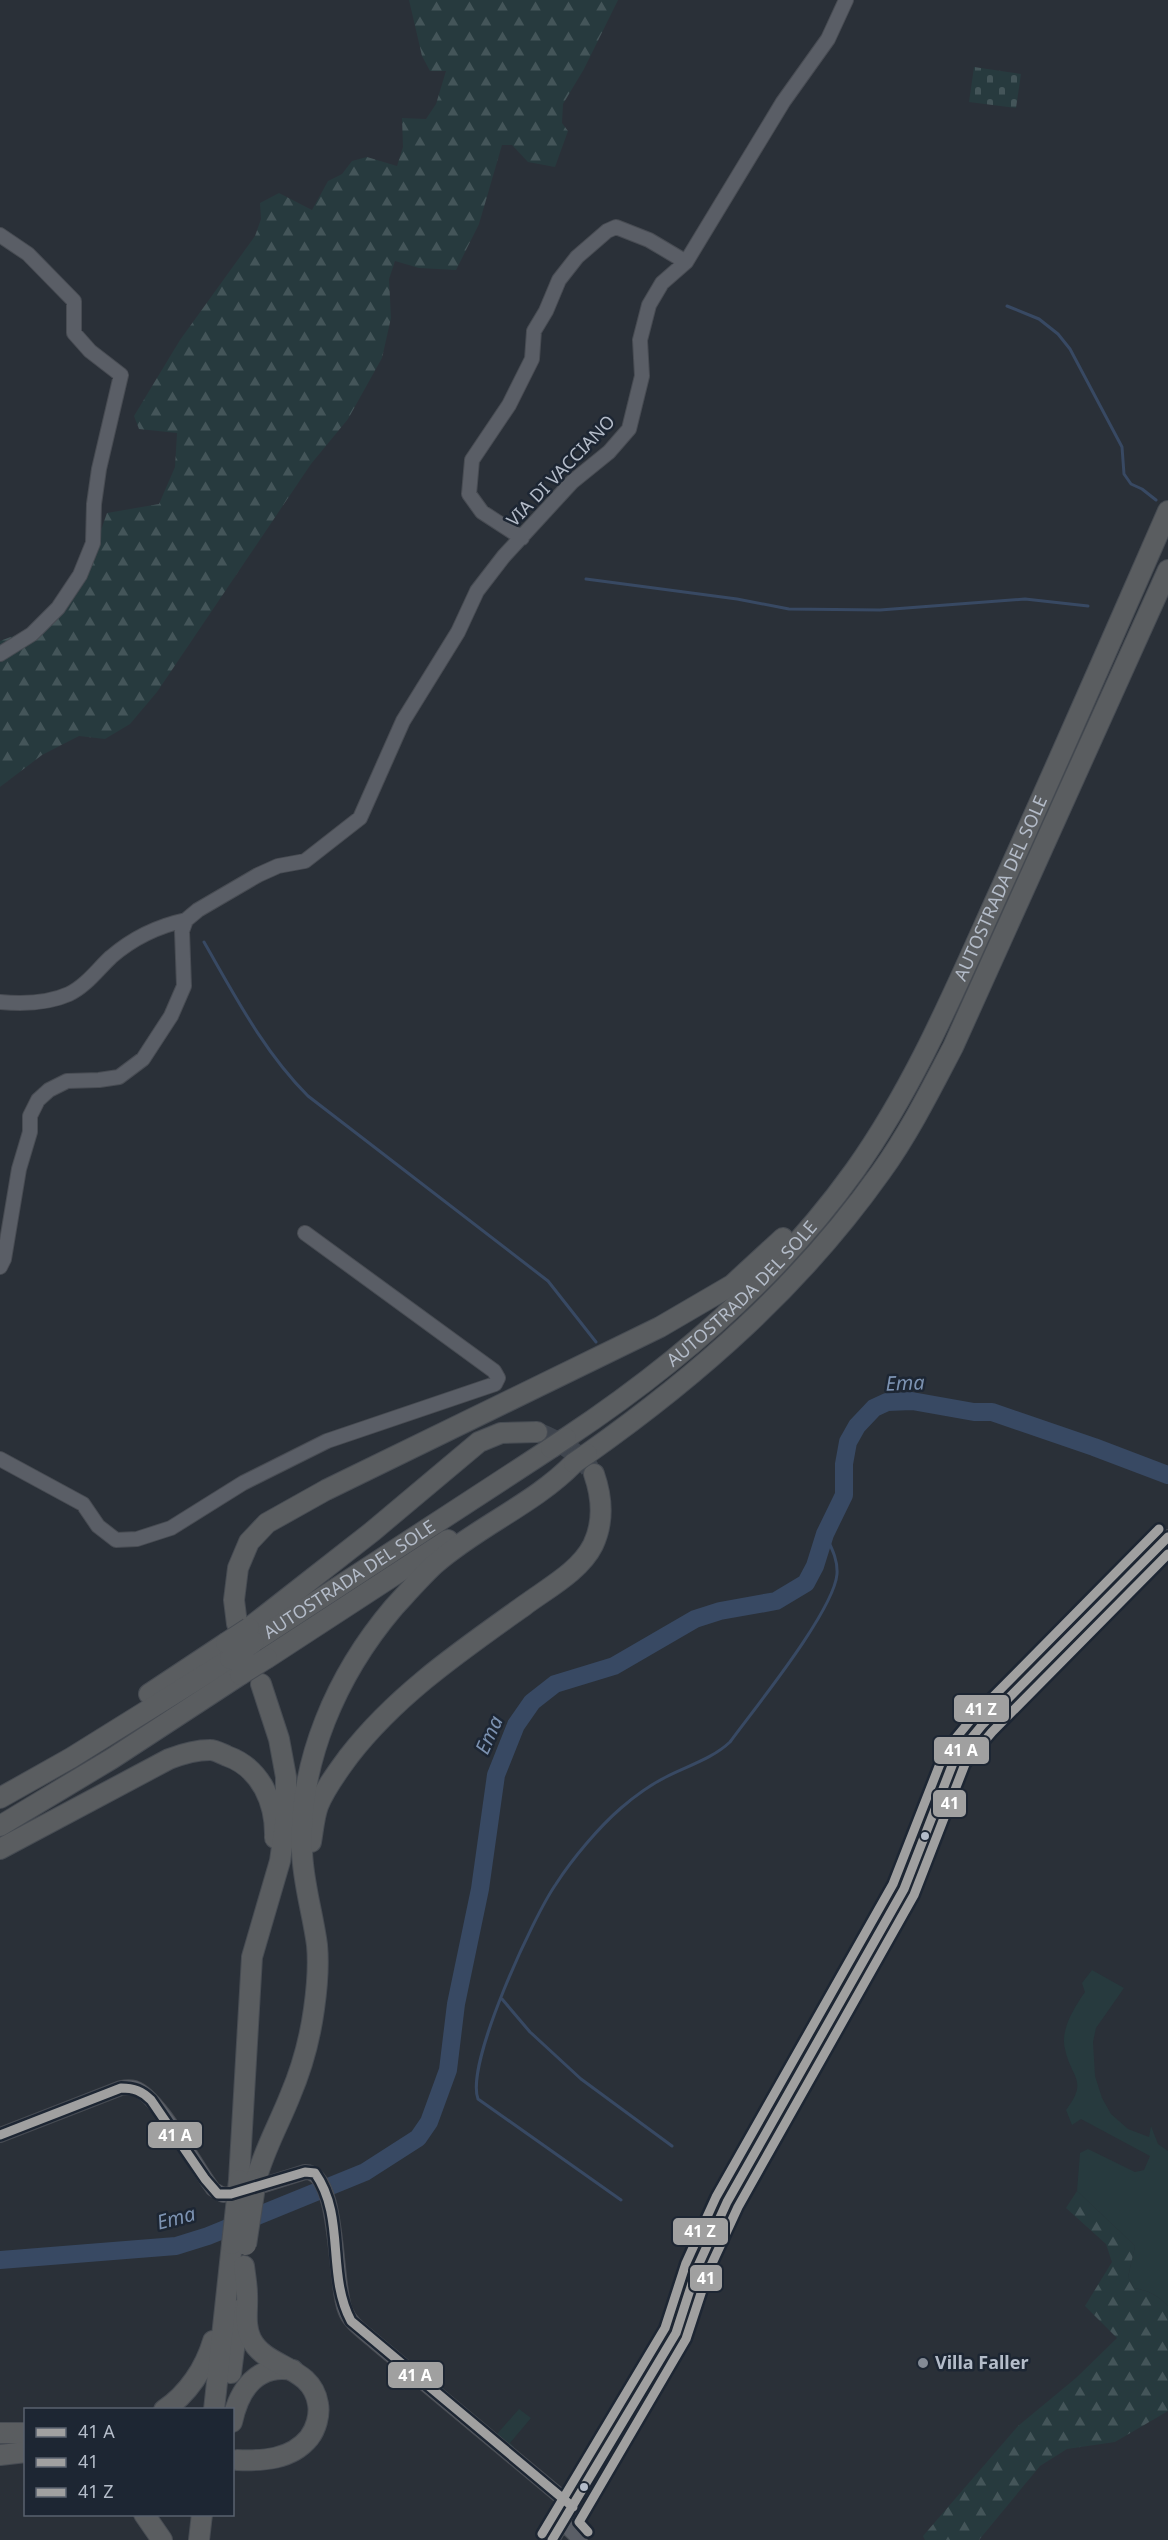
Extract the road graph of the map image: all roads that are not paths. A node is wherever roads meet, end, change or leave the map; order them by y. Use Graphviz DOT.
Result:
graph roads {
  1 [pos="846,0"];
  2 [pos="0,235"];
  3 [pos="686,262"];
  4 [pos="1168,511"];
  5 [pos="522,538"];
  6 [pos="1168,570"];
  7 [pos="0,654"];
  8 [pos="186,920"];
  9 [pos="0,1002"];
  10 [pos="886,1121"];
  11 [pos="305,1233"];
  12 [pos="0,1267"];
  13 [pos="537,1432"];
  14 [pos="580,1458"];
  15 [pos="0,1459"];
  16 [pos="594,1474"];
  17 [pos="1168,1537"];
  18 [pos="247,1632"];
  19 [pos="232,1659"];
  20 [pos="261,1683"];
  21 [pos="0,1798"];
  22 [pos="0,1826"];
  23 [pos="0,1849"];
  24 [pos="274,1883"];
  25 [pos="308,1905"];
  26 [pos="0,2135"];
  27 [pos="247,2185"];
  28 [pos="239,2245"];
  29 [pos="244,2266"];
  30 [pos="227,2289"];
  31 [pos="295,2371"];
  32 [pos="165,2408"];
  33 [pos="214,2408"];
  34 [pos="227,2408"];
  35 [pos="234,2417"];
  36 [pos="0,2456"];
  37 [pos="24,2456"];
  38 [pos="237,2460"];
  39 [pos="573,2507"];
  40 [pos="145,2516"];
  41 [pos="202,2516"];
  42 [pos="215,2516"];
  43 [pos="564,2524"];
  44 [pos="162,2540"];
  45 [pos="199,2540"];
  46 [pos="212,2540"];
  47 [pos="552,2540"];
  48 [pos="580,2540"];
  1 -- 3 [label="street, VIA DI VACCIANO"];
  2 -- 7 [label="street"];
  3 -- 5 [label="street, VIA DI VACCIANO"];
  3 -- 5 [label="street"];
  4 -- 10 [label="highway, AUTOSTRADA DEL SOLE"];
  5 -- 8 [label="street, VIA DI VACCIANO"];
  6 -- 14 [label="highway, AUTOSTRADA DEL SOLE"];
  8 -- 9 [label="street, VIA DI VACCIANO"];
  8 -- 12 [label="street"];
  10 -- 18 [label="highway, AUTOSTRADA DEL SOLE"];
  10 -- 18 [label="highway"];
  11 -- 15 [label="street"];
  13 -- 18 [label="highway"];
  14 -- 19 [label="highway, AUTOSTRADA DEL SOLE, bridge"];
  14 -- 25 [label="highway"];
  16 -- 25 [label="highway"];
  17 -- 39 [label="street"];
  18 -- 19 [label="highway, AUTOSTRADA DEL SOLE, bridge"];
  19 -- 21 [label="highway, AUTOSTRADA DEL SOLE"];
  19 -- 22 [label="highway, AUTOSTRADA DEL SOLE"];
  20 -- 24 [label="highway"];
  23 -- 24 [label="highway"];
  24 -- 27 [label="highway"];
  25 -- 27 [label="highway"];
  26 -- 27 [label="street"];
  27 -- 28 [label="highway, bridge"];
  27 -- 39 [label="street"];
  28 -- 29 [label="highway"];
  28 -- 30 [label="highway"];
  29 -- 31 [label="highway"];
  29 -- 34 [label="highway"];
  30 -- 32 [label="highway"];
  30 -- 33 [label="highway"];
  31 -- 35 [label="highway"];
  31 -- 38 [label="highway"];
  36 -- 37 [label="highway"];
  39 -- 43 [label="street"];
  40 -- 44 [label="highway"];
  41 -- 45 [label="highway"];
  42 -- 46 [label="highway"];
  43 -- 47 [label="street"];
  43 -- 48 [label="street"];
}
